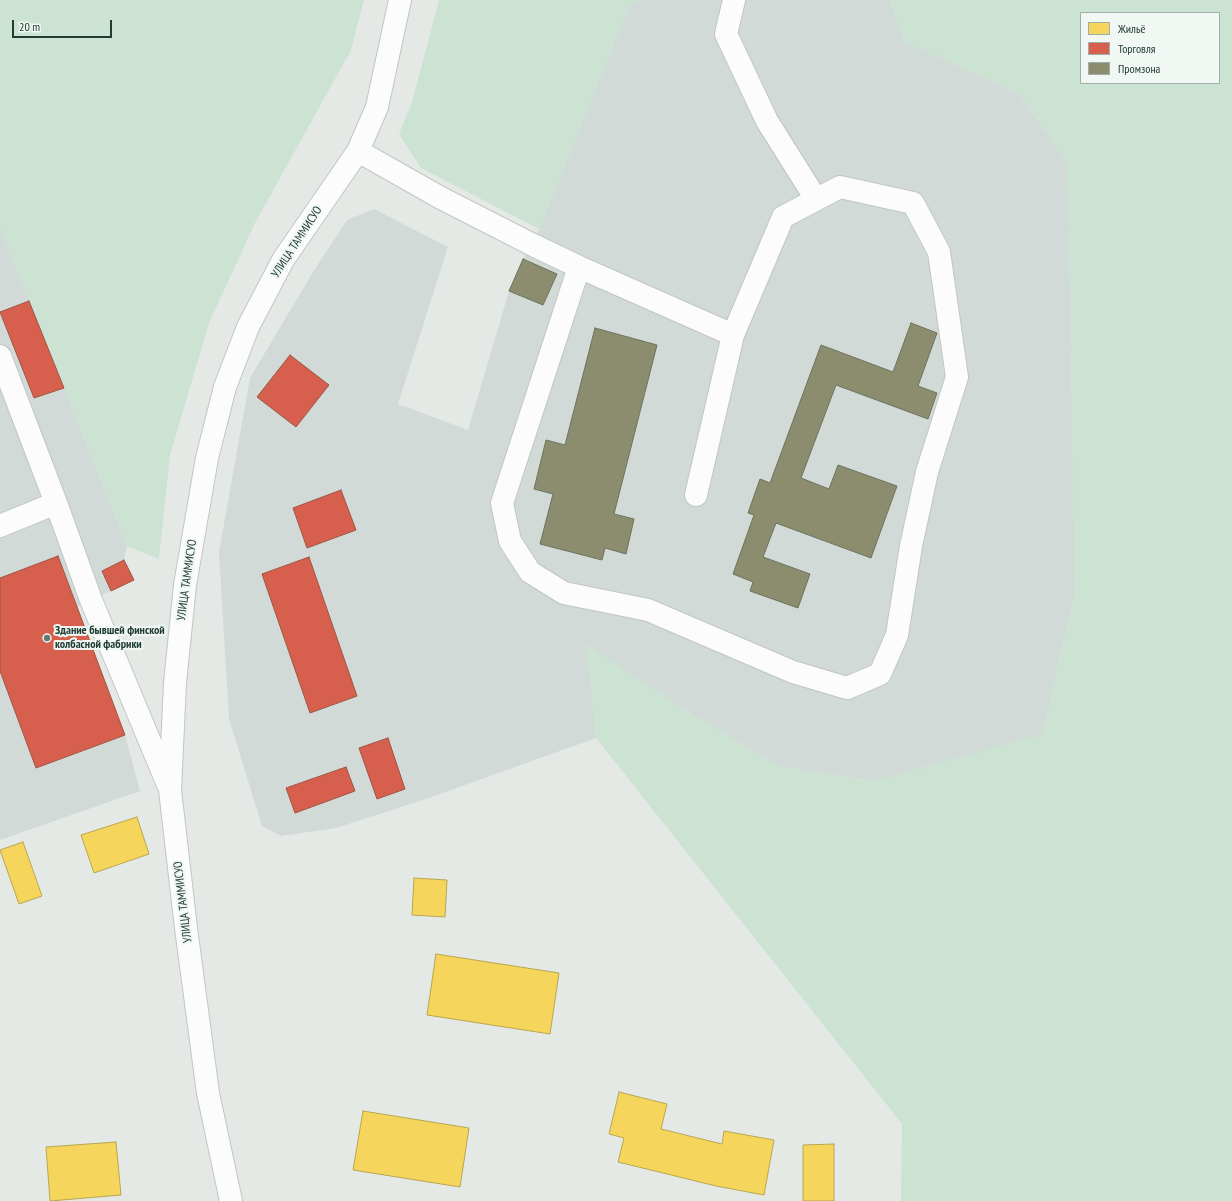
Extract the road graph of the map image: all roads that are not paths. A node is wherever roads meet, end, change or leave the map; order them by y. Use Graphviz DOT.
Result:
graph roads {
  1 [pos="400,0"];
  2 [pos="734,0"];
  3 [pos="358,151"];
  4 [pos="816,199"];
  5 [pos="579,267"];
  6 [pos="733,335"];
  7 [pos="0,356"];
  8 [pos="696,494"];
  9 [pos="56,503"];
  10 [pos="0,526"];
  11 [pos="170,790"];
  12 [pos="231,1201"];
  1 -- 3 [label="street, УЛИЦА ТАММИСУО"];
  2 -- 4 [label="street"];
  3 -- 5 [label="street"];
  3 -- 11 [label="street, УЛИЦА ТАММИСУО"];
  4 -- 5 [label="street"];
  4 -- 6 [label="street"];
  5 -- 6 [label="street"];
  6 -- 8 [label="street"];
  7 -- 9 [label="street"];
  9 -- 10 [label="street"];
  9 -- 11 [label="street"];
  11 -- 12 [label="street, УЛИЦА ТАММИСУО"];
}
